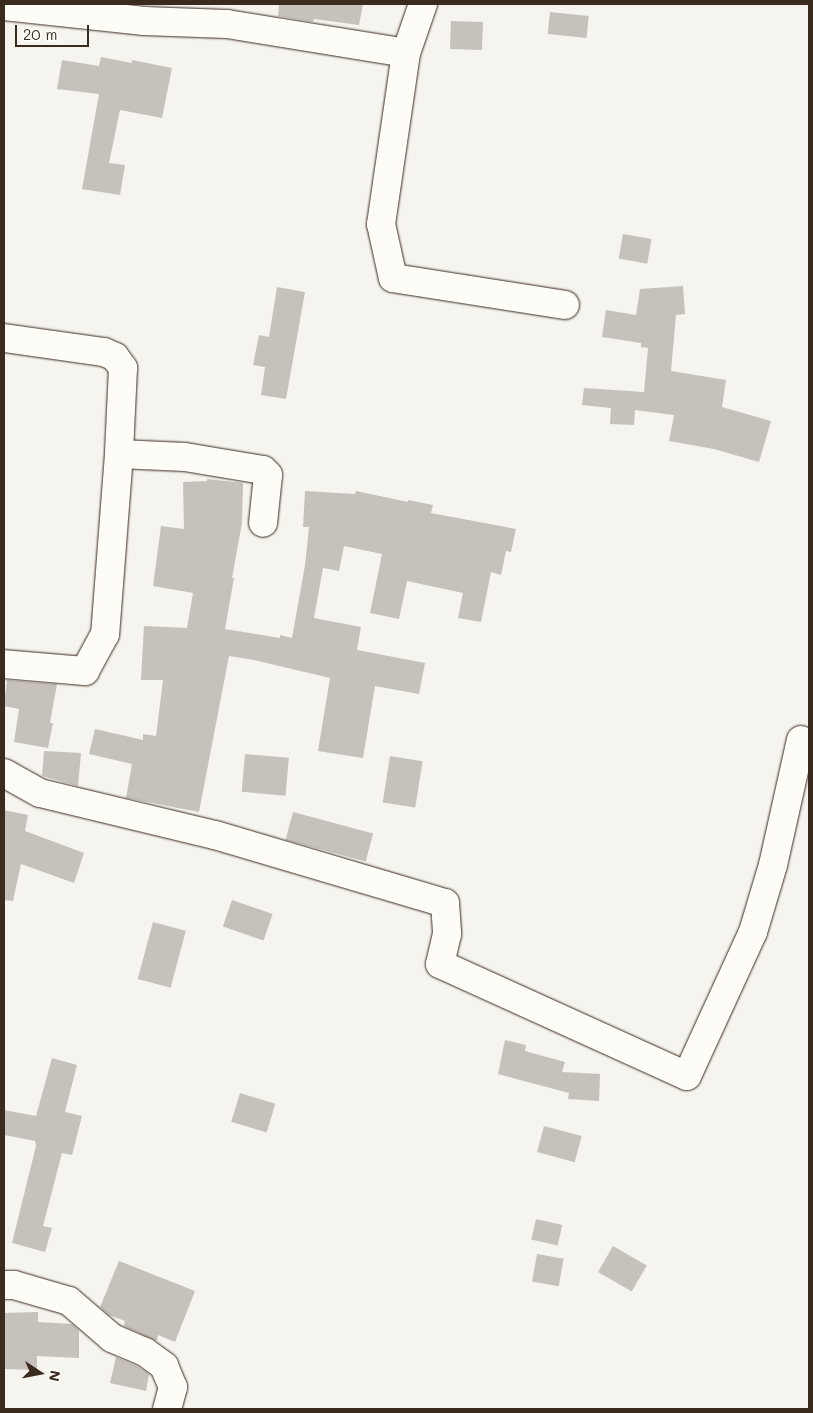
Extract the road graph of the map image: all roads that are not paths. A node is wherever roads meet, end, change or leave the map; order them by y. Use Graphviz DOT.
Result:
graph roads {
  1 [pos="423,4"];
  2 [pos="4,6"];
  3 [pos="406,53"];
  4 [pos="565,304"];
  5 [pos="4,338"];
  6 [pos="119,454"];
  7 [pos="263,523"];
  8 [pos="4,664"];
  9 [pos="802,740"];
  10 [pos="4,773"];
  11 [pos="4,1285"];
  12 [pos="167,1409"];
  1 -- 3 [label="street"];
  2 -- 3 [label="street"];
  3 -- 4 [label="street"];
  5 -- 6 [label="street"];
  6 -- 7 [label="street"];
  6 -- 8 [label="street"];
  9 -- 10 [label="street"];
  11 -- 12 [label="street"];
}
